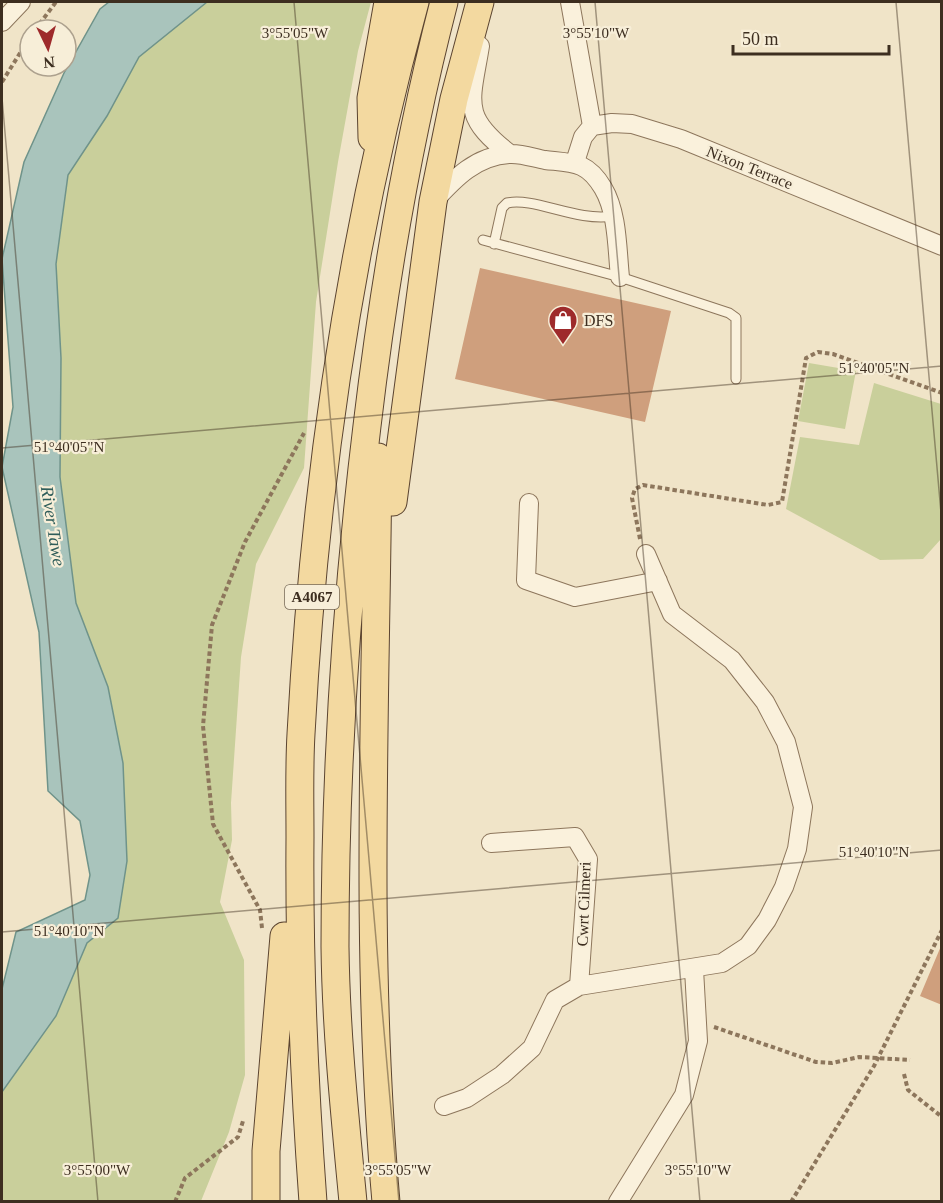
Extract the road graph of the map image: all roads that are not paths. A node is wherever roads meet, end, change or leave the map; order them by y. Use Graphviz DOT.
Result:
graph roads {
  1 [pos="21,2"];
  2 [pos="388,2"];
  3 [pos="415,2"];
  4 [pos="444,2"];
  5 [pos="480,2"];
  6 [pos="487,2"];
  7 [pos="570,2"];
  8 [pos="2,22"];
  9 [pos="592,126"];
  10 [pos="510,154"];
  11 [pos="575,162"];
  12 [pos="373,178"];
  13 [pos="432,202"];
  14 [pos="613,216"];
  15 [pos="483,240"];
  16 [pos="494,244"];
  17 [pos="942,246"];
  18 [pos="620,277"];
  19 [pos="380,321"];
  20 [pos="736,379"];
  21 [pos="529,503"];
  22 [pos="646,554"];
  23 [pos="658,581"];
  24 [pos="377,630"];
  25 [pos="301,735"];
  26 [pos="491,843"];
  27 [pos="694,969"];
  28 [pos="579,986"];
  29 [pos="444,1106"];
  30 [pos="266,1202"];
  31 [pos="313,1202"];
  32 [pos="353,1202"];
  33 [pos="386,1202"];
  34 [pos="618,1202"];
  1 -- 8 [label="street"];
  2 -- 12 [label="main road"];
  3 -- 12 [label="main road, A4067"];
  4 -- 19 [label="main road, A4067"];
  5 -- 13 [label="main road"];
  6 -- 10 [label="street"];
  7 -- 9 [label="street"];
  9 -- 11 [label="street"];
  9 -- 17 [label="street, Nixon Terrace"];
  10 -- 11 [label="street"];
  10 -- 13 [label="street"];
  11 -- 14 [label="street"];
  12 -- 25 [label="main road, A4067"];
  13 -- 24 [label="main road"];
  14 -- 16 [label="lane"];
  14 -- 18 [label="street"];
  15 -- 16 [label="lane"];
  16 -- 18 [label="lane"];
  18 -- 20 [label="lane"];
  19 -- 24 [label="main road"];
  19 -- 32 [label="main road, A4067"];
  21 -- 23 [label="street"];
  22 -- 23 [label="street"];
  23 -- 27 [label="street"];
  24 -- 33 [label="main road"];
  25 -- 30 [label="main road"];
  25 -- 31 [label="main road, A4067"];
  26 -- 28 [label="street, Cwrt Cilmeri"];
  27 -- 28 [label="street"];
  27 -- 34 [label="street"];
  28 -- 29 [label="street"];
}
